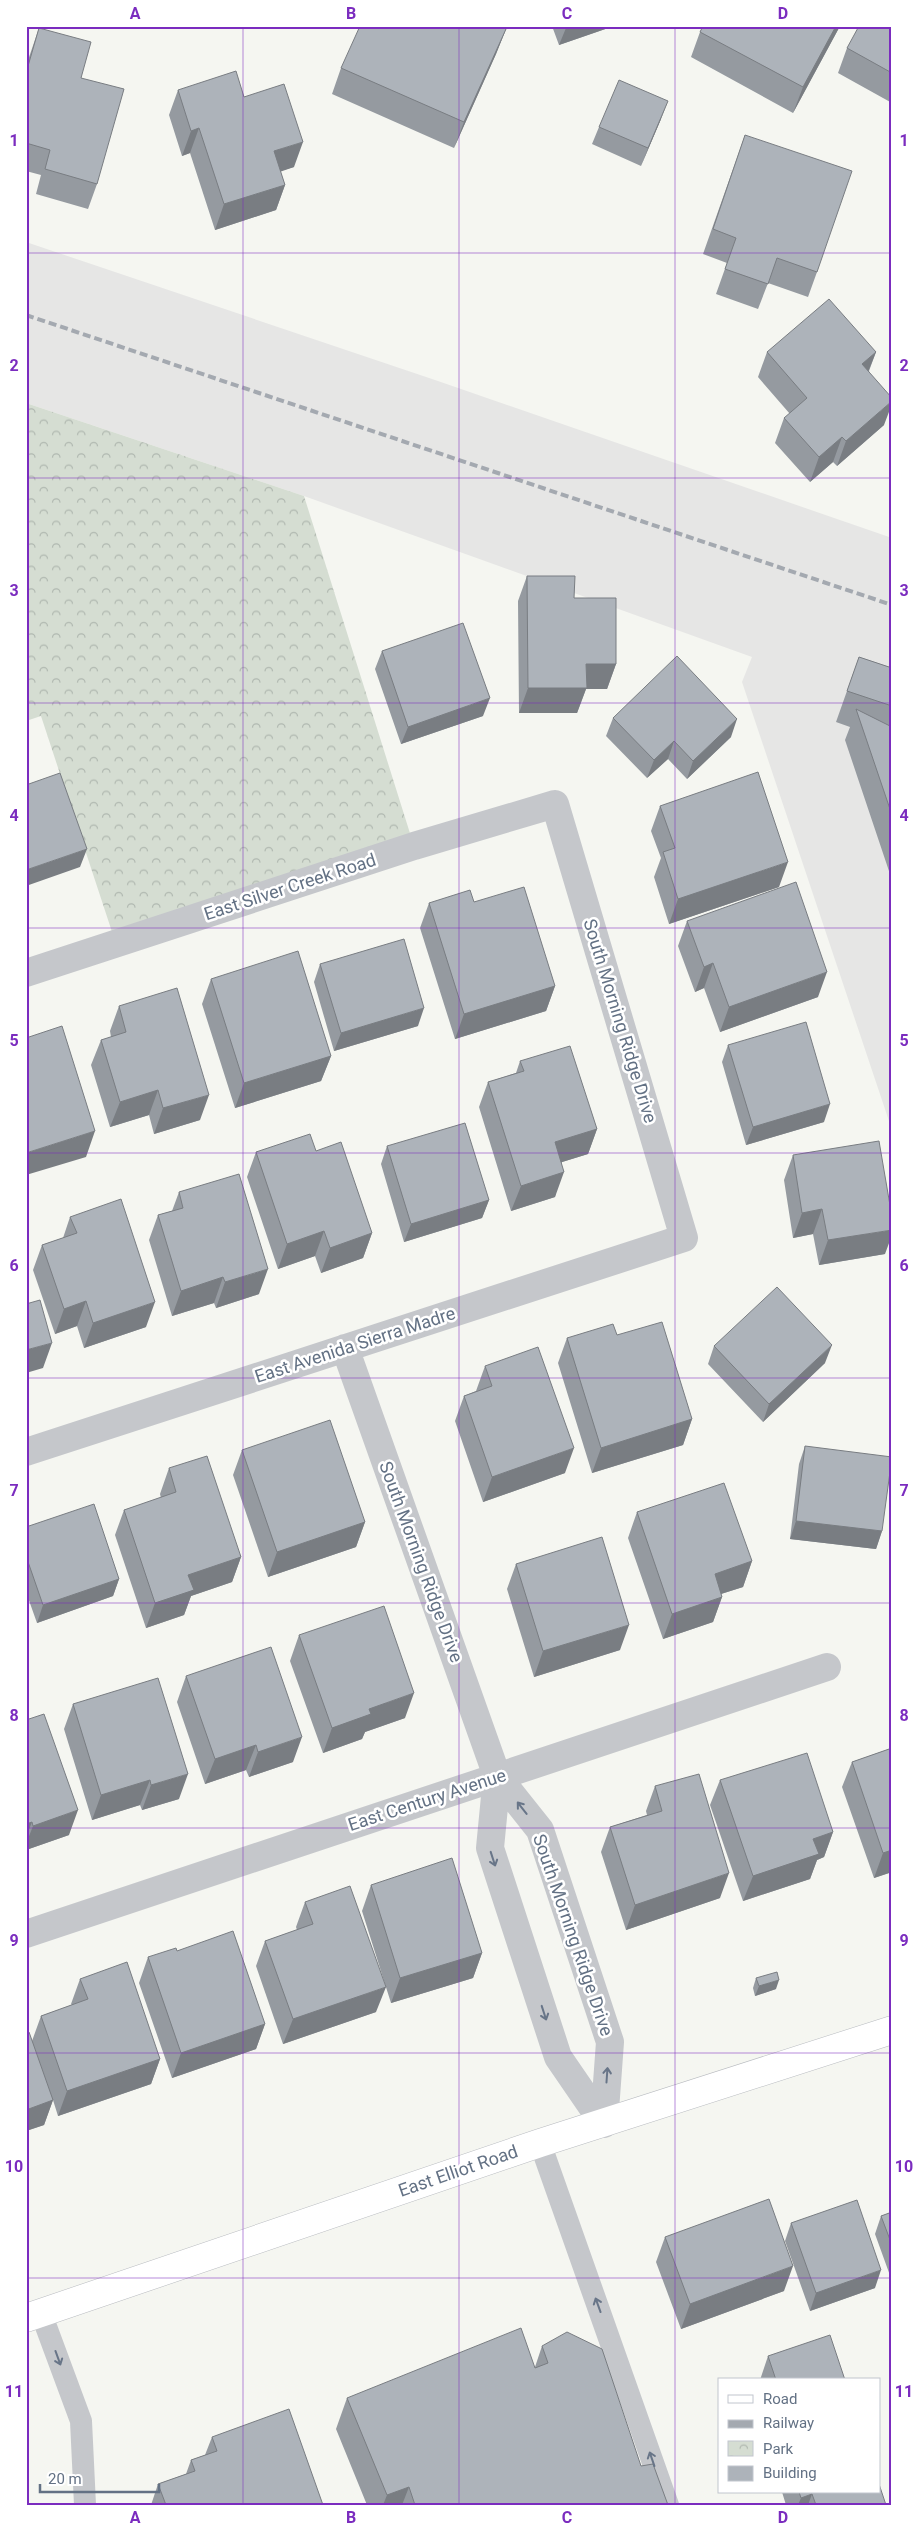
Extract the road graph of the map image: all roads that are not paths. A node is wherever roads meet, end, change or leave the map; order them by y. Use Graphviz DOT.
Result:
graph roads {
  1 [pos="555,804"];
  2 [pos="26,973"];
  3 [pos="684,1238"];
  4 [pos="345,1348"];
  5 [pos="26,1452"];
  6 [pos="827,1667"];
  7 [pos="497,1776"];
  8 [pos="26,1934"];
  9 [pos="892,2030"];
  10 [pos="604,2124"];
  11 [pos="540,2143"];
  12 [pos="34,2315"];
  13 [pos="85,2505"];
  14 [pos="668,2505"];
  1 -- 2 [label="street, East Silver Creek Road"];
  1 -- 3 [label="street, South Morning Ridge Drive"];
  3 -- 4 [label="street, East Avenida Sierra Madre"];
  4 -- 5 [label="street, East Avenida Sierra Madre"];
  4 -- 7 [label="street, South Morning Ridge Drive"];
  6 -- 7 [label="street, East Century Avenue"];
  7 -- 8 [label="street, East Century Avenue"];
  7 -- 10 [label="street, South Morning Ridge Drive, one-way"];
  10 -- 7 [label="street, South Morning Ridge Drive, one-way"];
  9 -- 10 [label="main road, East Elliot Road"];
  10 -- 11 [label="main road, East Elliot Road"];
  11 -- 12 [label="main road, East Elliot Road"];
  14 -- 11 [label="lane, one-way"];
  12 -- 13 [label="lane, one-way"];
}
